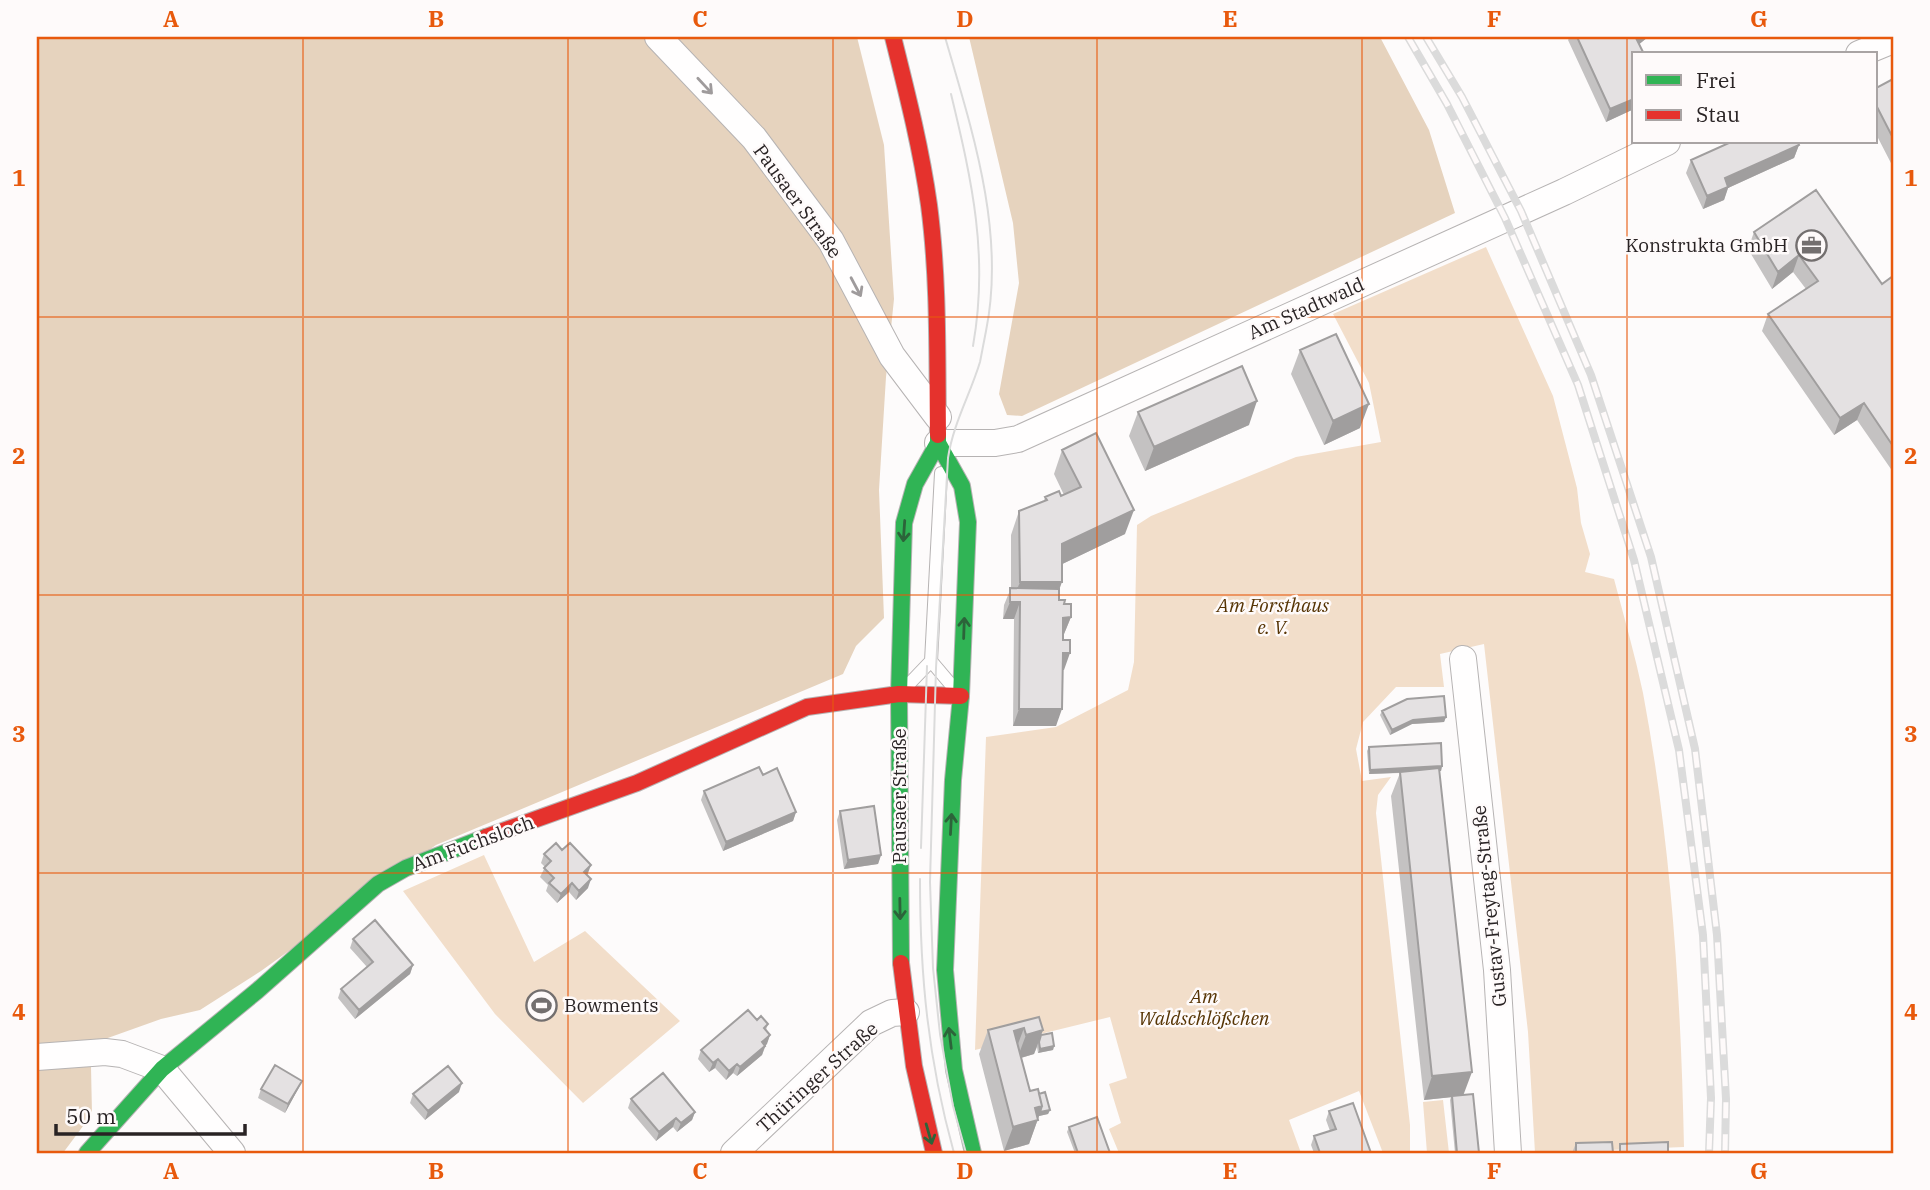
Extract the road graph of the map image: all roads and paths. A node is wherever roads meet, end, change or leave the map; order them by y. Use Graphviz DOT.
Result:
graph roads {
  1 [pos="658,37"];
  2 [pos="893,37"];
  3 [pos="1893,40"];
  4 [pos="1864,52"];
  5 [pos="1663,144"];
  6 [pos="938,430"];
  7 [pos="1464,659"];
  8 [pos="931,661"];
  9 [pos="899,694"];
  10 [pos="961,696"];
  11 [pos="906,1012"];
  12 [pos="37,1057"];
  13 [pos="162,1069"];
  14 [pos="88,1153"];
  15 [pos="232,1153"];
  16 [pos="733,1153"];
  17 [pos="934,1153"];
  18 [pos="973,1153"];
  19 [pos="1508,1153"];
  1 -- 6 [label="street, Pausaer Straße, one-way"];
  2 -- 6 [label="main road, Pausaer Straße"];
  3 -- 4 [label="street"];
  5 -- 6 [label="street, Am Stadtwald"];
  6 -- 8 [label="lane"];
  6 -- 9 [label="main road, Pausaer Straße, one-way"];
  10 -- 6 [label="main road, Pausaer Straße, one-way"];
  7 -- 19 [label="street, Gustav-Freytag-Straße"];
  8 -- 9 [label="lane"];
  8 -- 10 [label="lane"];
  9 -- 10 [label="main road, Am Fuchsloch"];
  9 -- 11 [label="main road, Pausaer Straße, one-way"];
  9 -- 13 [label="main road, Am Fuchsloch"];
  18 -- 10 [label="main road, Pausaer Straße, one-way"];
  11 -- 16 [label="street, Thüringer Straße"];
  11 -- 17 [label="main road, Pausaer Straße, one-way"];
  12 -- 13 [label="street"];
  13 -- 14 [label="main road, Am Fuchsloch"];
  13 -- 15 [label="street"];
}
